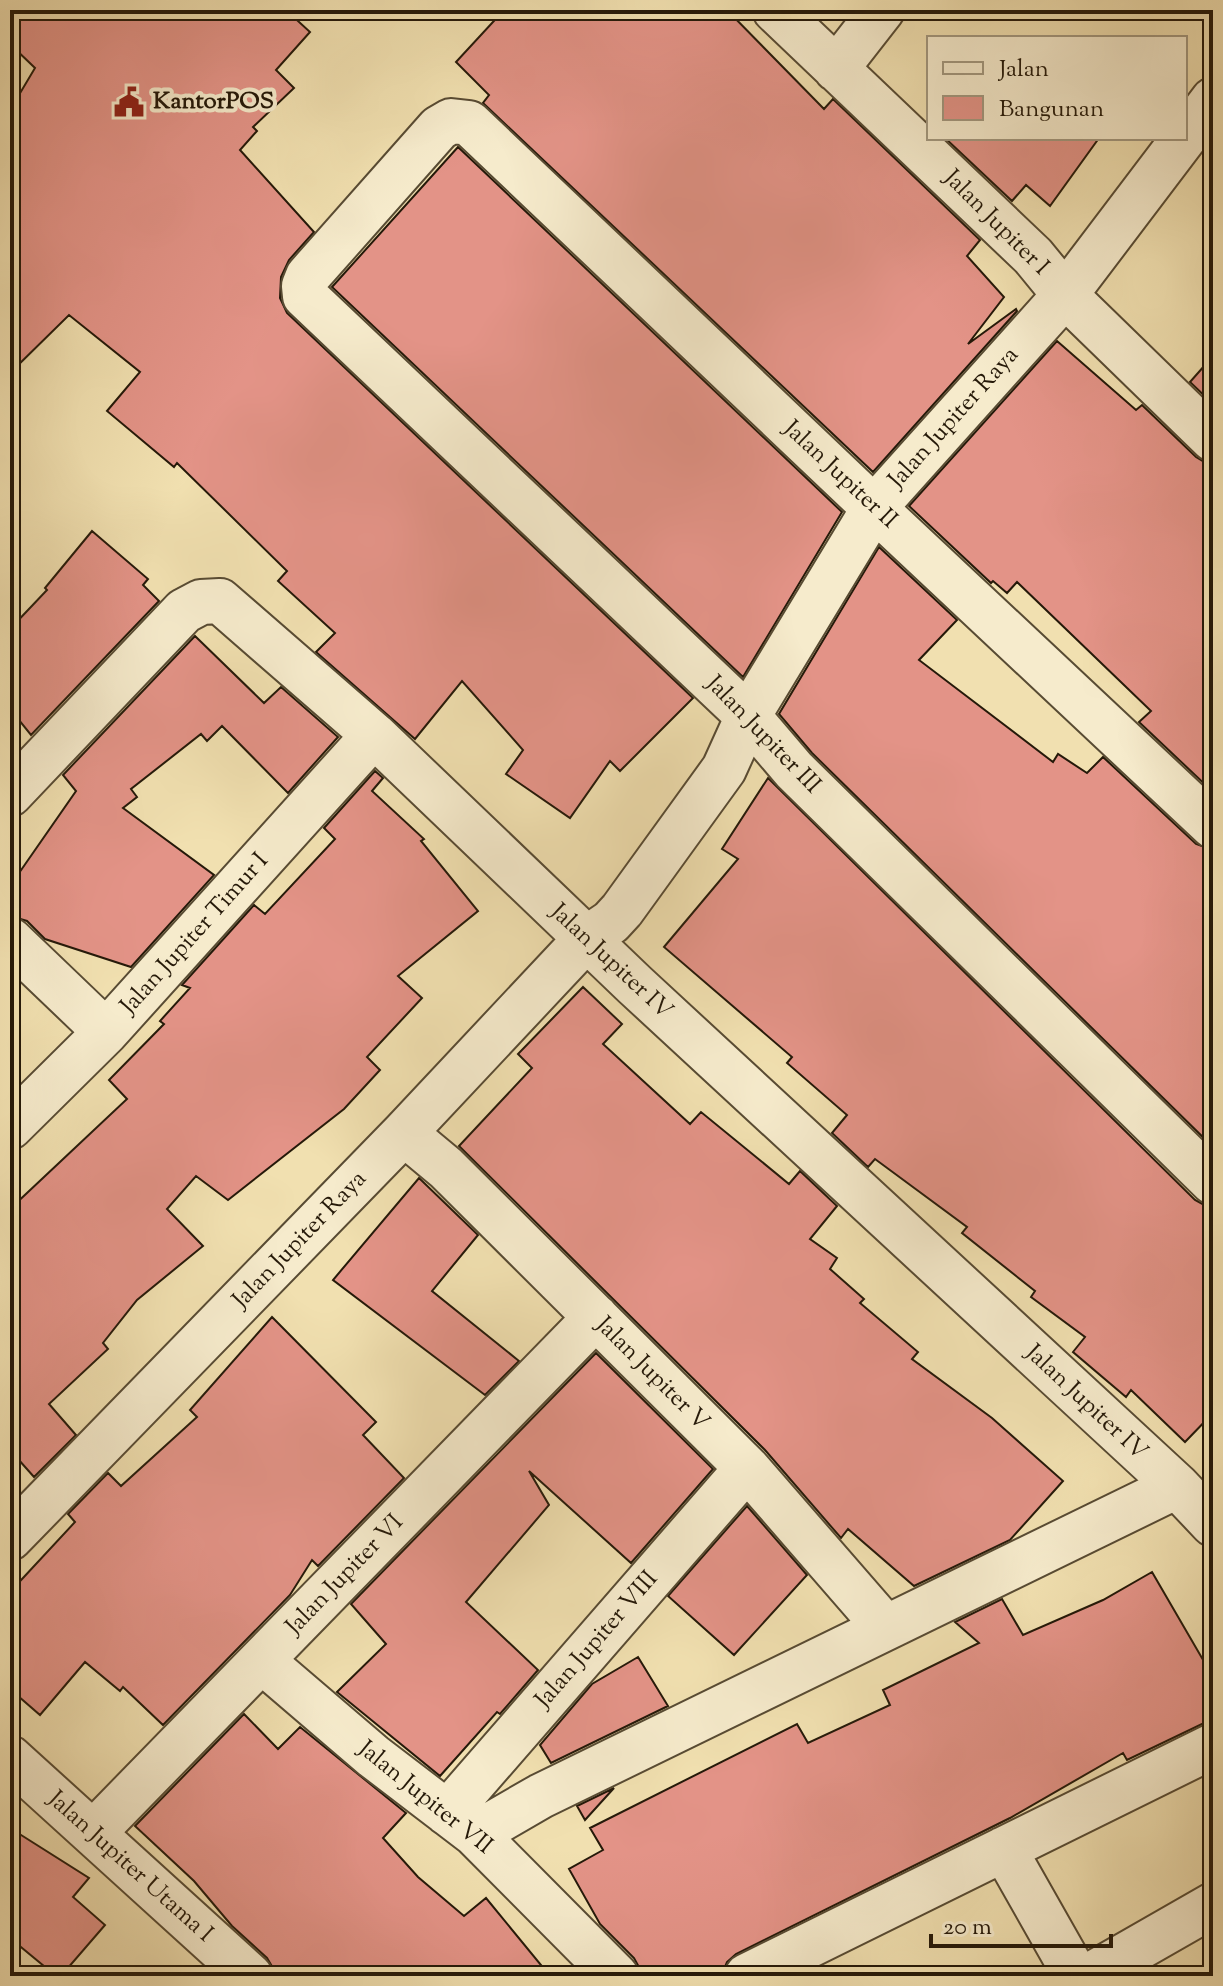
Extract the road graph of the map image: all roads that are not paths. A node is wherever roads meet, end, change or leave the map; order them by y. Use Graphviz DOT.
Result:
graph roads {
  1 [pos="775,10"];
  2 [pos="882,10"];
  3 [pos="836,69"];
  4 [pos="1213,100"];
  5 [pos="469,123"];
  6 [pos="1187,135"];
  7 [pos="1183,140"];
  8 [pos="1065,295"];
  9 [pos="1213,439"];
  10 [pos="874,508"];
  11 [pos="748,716"];
  12 [pos="374,735"];
  13 [pos="10,794"];
  14 [pos="1213,826"];
  15 [pos="586,939"];
  16 [pos="10,940"];
  17 [pos="106,1032"];
  18 [pos="10,1127"];
  19 [pos="404,1133"];
  20 [pos="1213,1182"];
  21 [pos="596,1317"];
  22 [pos="747,1468"];
  23 [pos="1177,1486"];
  24 [pos="1213,1524"];
  25 [pos="10,1538"];
  26 [pos="886,1628"];
  27 [pos="262,1661"];
  28 [pos="1213,1746"];
  29 [pos="15,1766"];
  30 [pos="461,1823"];
  31 [pos="93,1833"];
  32 [pos="1004,1849"];
  33 [pos="1213,1905"];
  34 [pos="250,1976"];
  35 [pos="616,1976"];
  36 [pos="747,1976"];
  37 [pos="1076,1976"];
  38 [pos="1089,1976"];
  1 -- 3 [label="street, Jalan Jupiter I"];
  2 -- 3 [label="street"];
  3 -- 8 [label="street, Jalan Jupiter I"];
  4 -- 6 [label="street, Jalan Jupiter Raya"];
  5 -- 10 [label="street, Jalan Jupiter II"];
  5 -- 11 [label="street, Jalan Jupiter III"];
  7 -- 8 [label="street, Jalan Jupiter Raya"];
  8 -- 9 [label="street, Jalan Jupiter I"];
  8 -- 10 [label="street, Jalan Jupiter Raya"];
  10 -- 11 [label="street, Jalan Jupiter Raya"];
  10 -- 14 [label="street, Jalan Jupiter II"];
  11 -- 15 [label="street, Jalan Jupiter Raya"];
  11 -- 20 [label="street, Jalan Jupiter III"];
  12 -- 13 [label="street, Jalan Jupiter IV"];
  12 -- 15 [label="street, Jalan Jupiter IV"];
  12 -- 17 [label="street, Jalan Jupiter Timur I"];
  15 -- 19 [label="street, Jalan Jupiter Raya"];
  15 -- 23 [label="street, Jalan Jupiter IV"];
  16 -- 17 [label="street"];
  17 -- 18 [label="street, Jalan Jupiter Timur I"];
  19 -- 21 [label="street, Jalan Jupiter V"];
  19 -- 25 [label="street, Jalan Jupiter Raya"];
  21 -- 22 [label="street, Jalan Jupiter V"];
  21 -- 27 [label="street, Jalan Jupiter VI"];
  22 -- 26 [label="street, Jalan Jupiter V"];
  22 -- 30 [label="street, Jalan Jupiter VIII"];
  23 -- 24 [label="street, Jalan Jupiter IV"];
  23 -- 26 [label="street"];
  26 -- 30 [label="street"];
  27 -- 30 [label="street, Jalan Jupiter VII"];
  27 -- 31 [label="street, Jalan Jupiter VI"];
  28 -- 32 [label="street"];
  29 -- 31 [label="street, Jalan Jupiter Utama I"];
  30 -- 35 [label="street, Jalan Jupiter VII"];
  31 -- 34 [label="street, Jalan Jupiter Utama I"];
  32 -- 36 [label="street"];
  32 -- 37 [label="street"];
  33 -- 38 [label="street"];
}
